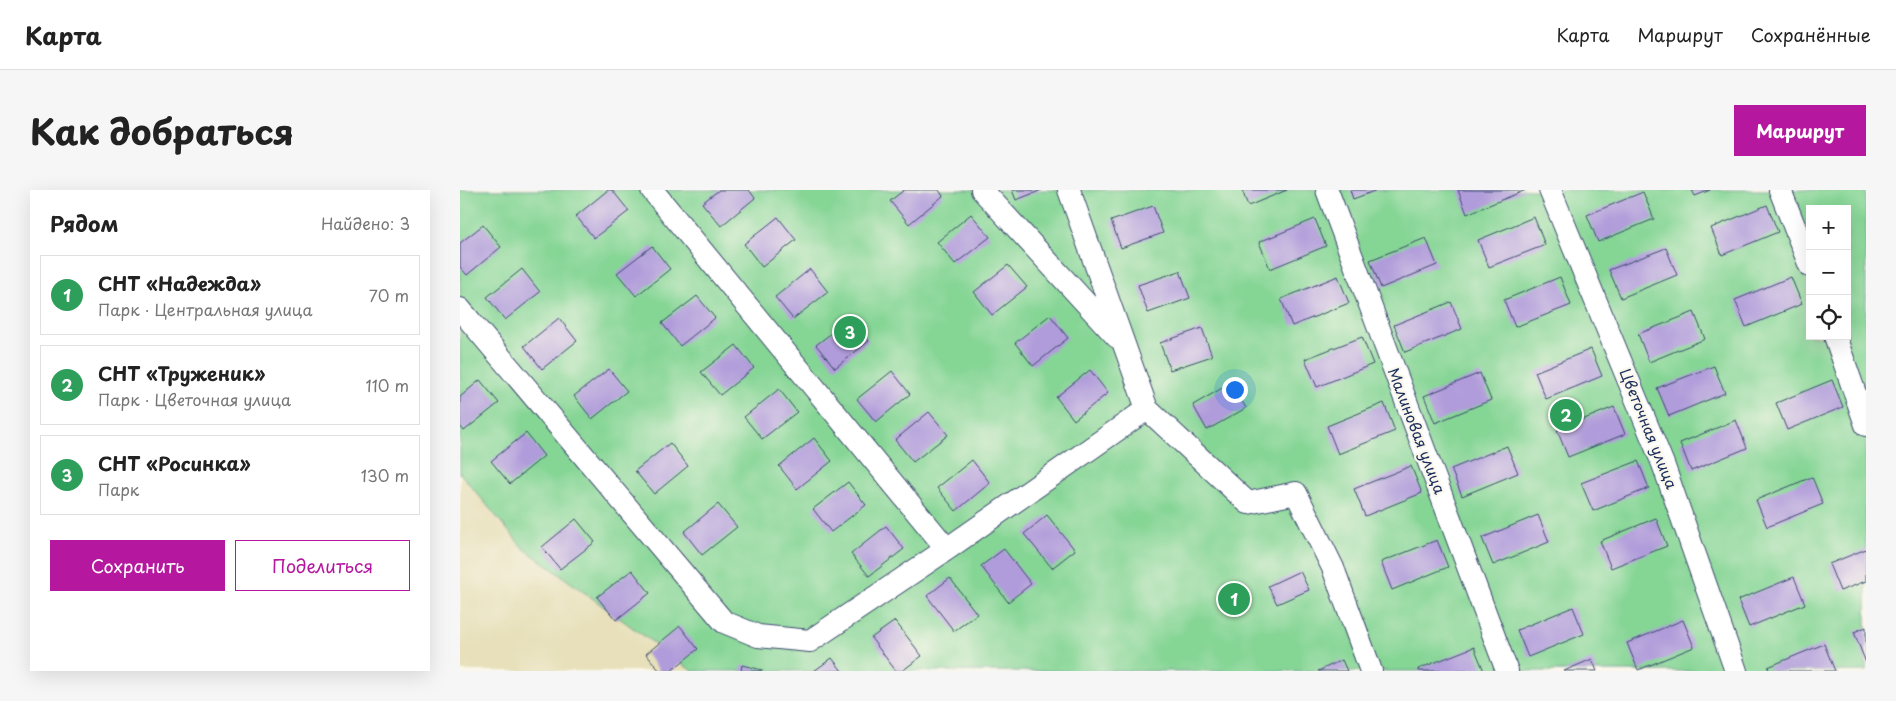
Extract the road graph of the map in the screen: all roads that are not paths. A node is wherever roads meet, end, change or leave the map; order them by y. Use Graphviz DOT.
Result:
graph roads {
  1 [pos="652,190"];
  2 [pos="982,190"];
  3 [pos="1069,190"];
  4 [pos="1327,190"];
  5 [pos="1550,190"];
  6 [pos="1780,190"];
  7 [pos="1806,256"];
  8 [pos="460,309"];
  9 [pos="1836,340"];
  10 [pos="1122,342"];
  11 [pos="1147,409"];
  12 [pos="1866,425"];
  13 [pos="947,549"];
  14 [pos="1371,671"];
  15 [pos="1507,671"];
  16 [pos="1736,671"];
  1 -- 13 [label="street"];
  2 -- 10 [label="street"];
  3 -- 10 [label="street"];
  4 -- 15 [label="street, Малиновая улица"];
  5 -- 16 [label="street, Цветочная улица"];
  6 -- 7 [label="street"];
  8 -- 13 [label="street"];
  9 -- 12 [label="street"];
  10 -- 11 [label="street"];
  11 -- 13 [label="street"];
  11 -- 14 [label="street"];
}
